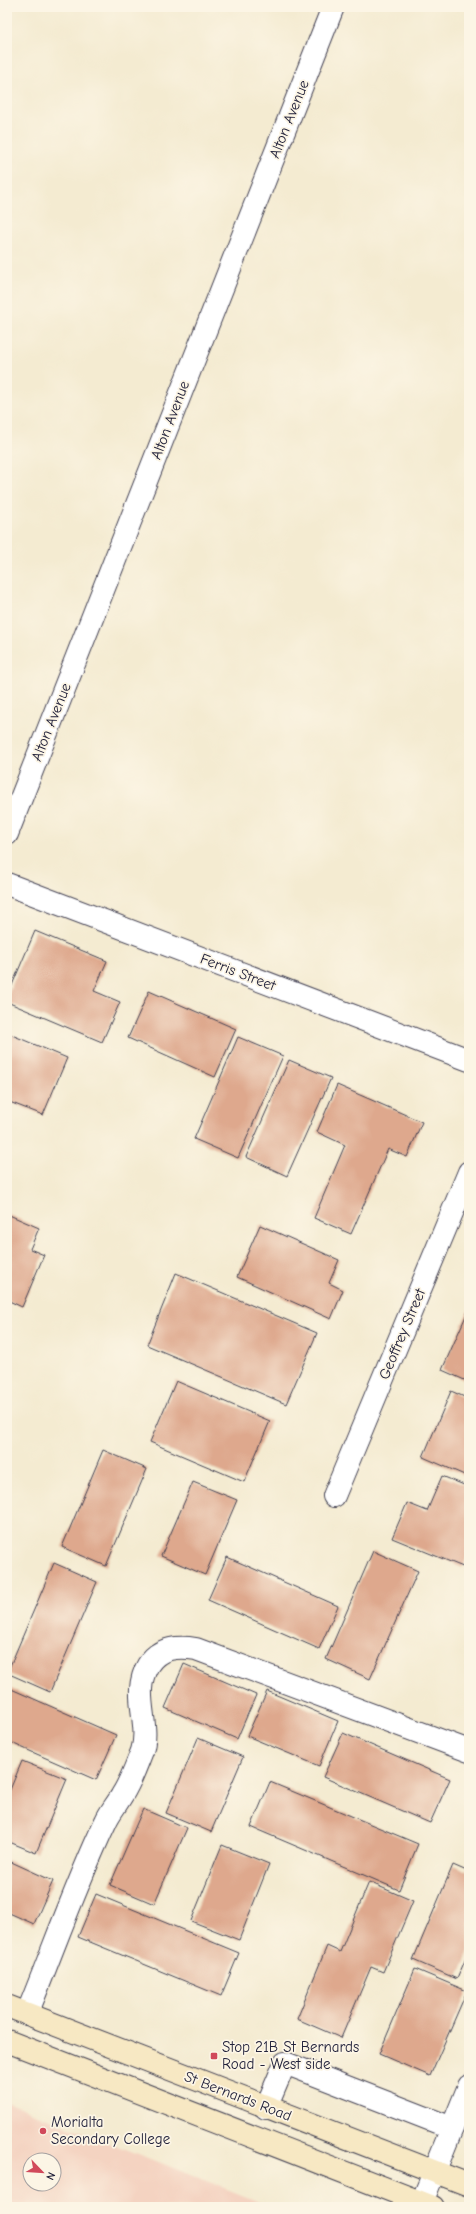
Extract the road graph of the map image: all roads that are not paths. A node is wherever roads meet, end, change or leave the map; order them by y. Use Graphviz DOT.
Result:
graph roads {
  1 [pos="333,7"];
  2 [pos="7,834"];
  3 [pos="7,884"];
  4 [pos="469,1060"];
  5 [pos="469,1172"];
  6 [pos="334,1496"];
  7 [pos="469,1751"];
  8 [pos="17,2010"];
  9 [pos="7,2041"];
  10 [pos="469,2086"];
  11 [pos="266,2108"];
  12 [pos="452,2128"];
  13 [pos="435,2171"];
  14 [pos="469,2185"];
  15 [pos="425,2206"];
  1 -- 2 [label="street, Alton Avenue"];
  3 -- 4 [label="street, Ferris Street"];
  5 -- 6 [label="street, Geoffrey Street"];
  7 -- 8 [label="street"];
  8 -- 11 [label="main road, St Bernards Road"];
  9 -- 15 [label="main road"];
  10 -- 12 [label="street"];
  11 -- 12 [label="street"];
  11 -- 13 [label="main road, St Bernards Road"];
  12 -- 13 [label="street"];
  13 -- 14 [label="main road, St Bernards Road"];
  13 -- 15 [label="street"];
}
